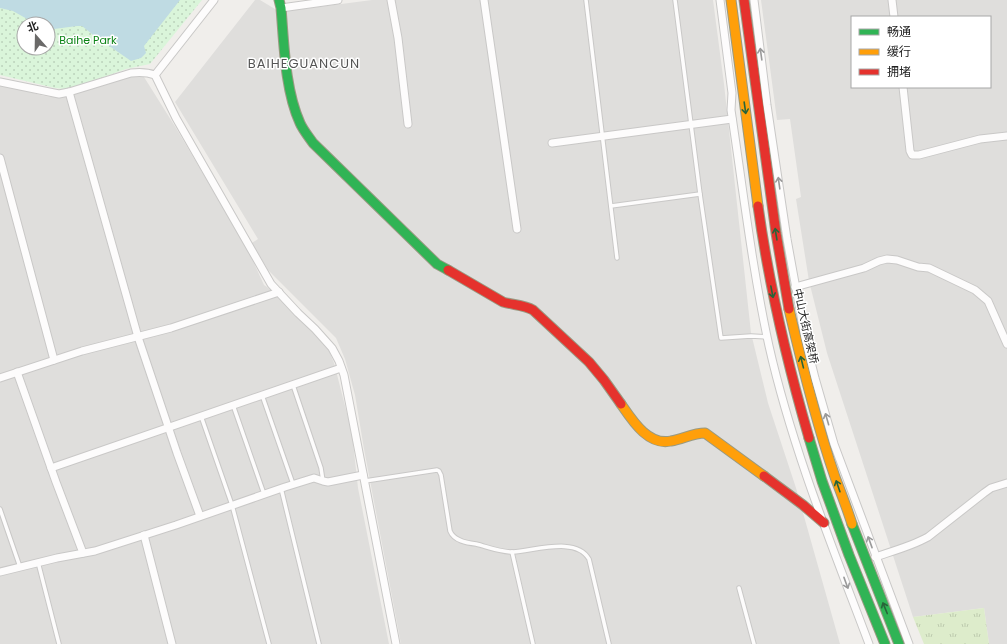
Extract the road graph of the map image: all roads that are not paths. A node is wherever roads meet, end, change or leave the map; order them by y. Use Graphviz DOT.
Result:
graph roads {
  1 [pos="214,0"];
  2 [pos="338,0"];
  3 [pos="391,0"];
  4 [pos="484,0"];
  5 [pos="586,0"];
  6 [pos="675,0"];
  7 [pos="720,0"];
  8 [pos="731,0"];
  9 [pos="744,0"];
  10 [pos="754,0"];
  11 [pos="892,0"];
  12 [pos="280,4"];
  13 [pos="894,16"];
  14 [pos="155,75"];
  15 [pos="0,82"];
  16 [pos="903,88"];
  17 [pos="70,92"];
  18 [pos="732,119"];
  19 [pos="408,124"];
  20 [pos="691,124"];
  21 [pos="603,136"];
  22 [pos="1007,136"];
  23 [pos="552,143"];
  24 [pos="0,158"];
  25 [pos="700,194"];
  26 [pos="611,206"];
  27 [pos="517,229"];
  28 [pos="617,258"];
  29 [pos="795,288"];
  30 [pos="279,292"];
  31 [pos="138,337"];
  32 [pos="767,337"];
  33 [pos="1007,344"];
  34 [pos="54,360"];
  35 [pos="341,368"];
  36 [pos="17,372"];
  37 [pos="0,378"];
  38 [pos="293,384"];
  39 [pos="262,395"];
  40 [pos="233,405"];
  41 [pos="201,416"];
  42 [pos="169,428"];
  43 [pos="51,468"];
  44 [pos="363,478"];
  45 [pos="323,481"];
  46 [pos="1007,483"];
  47 [pos="293,484"];
  48 [pos="281,488"];
  49 [pos="264,494"];
  50 [pos="232,505"];
  51 [pos="0,509"];
  52 [pos="200,516"];
  53 [pos="824,523"];
  54 [pos="144,535"];
  55 [pos="512,552"];
  56 [pos="83,553"];
  57 [pos="875,556"];
  58 [pos="38,562"];
  59 [pos="20,567"];
  60 [pos="0,572"];
  61 [pos="739,588"];
  62 [pos="59,644"];
  63 [pos="172,644"];
  64 [pos="268,644"];
  65 [pos="319,644"];
  66 [pos="396,644"];
  67 [pos="533,644"];
  68 [pos="609,644"];
  69 [pos="754,644"];
  70 [pos="869,644"];
  71 [pos="885,644"];
  72 [pos="899,644"];
  73 [pos="908,644"];
  1 -- 14 [label="street"];
  2 -- 12 [label="street"];
  3 -- 19 [label="street"];
  4 -- 27 [label="street"];
  5 -- 21 [label="lane"];
  6 -- 20 [label="lane"];
  7 -- 18 [label="street"];
  8 -- 71 [label="main road, one-way"];
  72 -- 9 [label="main road, 中山大街高架桥, one-way"];
  29 -- 10 [label="street, one-way"];
  11 -- 13 [label="street"];
  12 -- 53 [label="main road"];
  14 -- 17 [label="street"];
  14 -- 30 [label="street"];
  15 -- 17 [label="street"];
  16 -- 22 [label="street"];
  17 -- 31 [label="street"];
  18 -- 20 [label="street"];
  18 -- 32 [label="street"];
  20 -- 21 [label="street"];
  20 -- 25 [label="lane"];
  21 -- 23 [label="street"];
  21 -- 26 [label="lane"];
  24 -- 34 [label="street"];
  25 -- 26 [label="lane"];
  25 -- 32 [label="lane"];
  26 -- 28 [label="lane"];
  29 -- 33 [label="street"];
  57 -- 29 [label="street, one-way"];
  30 -- 31 [label="street"];
  30 -- 35 [label="street"];
  31 -- 34 [label="street"];
  31 -- 42 [label="street"];
  32 -- 53 [label="street"];
  34 -- 36 [label="street"];
  35 -- 38 [label="street"];
  35 -- 44 [label="street"];
  36 -- 37 [label="street"];
  36 -- 43 [label="street"];
  38 -- 39 [label="street"];
  38 -- 45 [label="lane"];
  39 -- 40 [label="street"];
  39 -- 47 [label="lane"];
  40 -- 41 [label="street"];
  40 -- 49 [label="lane"];
  41 -- 42 [label="street"];
  41 -- 50 [label="lane"];
  42 -- 43 [label="street"];
  42 -- 52 [label="street"];
  43 -- 56 [label="street"];
  44 -- 45 [label="street"];
  44 -- 55 [label="lane"];
  44 -- 66 [label="street"];
  45 -- 47 [label="street"];
  46 -- 57 [label="street"];
  47 -- 48 [label="street"];
  48 -- 49 [label="street"];
  48 -- 65 [label="lane"];
  49 -- 50 [label="street"];
  50 -- 52 [label="street"];
  50 -- 64 [label="lane"];
  51 -- 59 [label="lane"];
  52 -- 54 [label="street"];
  53 -- 70 [label="street, one-way"];
  54 -- 56 [label="street"];
  54 -- 63 [label="street"];
  55 -- 67 [label="lane"];
  55 -- 68 [label="lane"];
  56 -- 58 [label="street"];
  57 -- 73 [label="street"];
  58 -- 59 [label="street"];
  58 -- 62 [label="lane"];
  59 -- 60 [label="street"];
  61 -- 69 [label="lane"];
}
